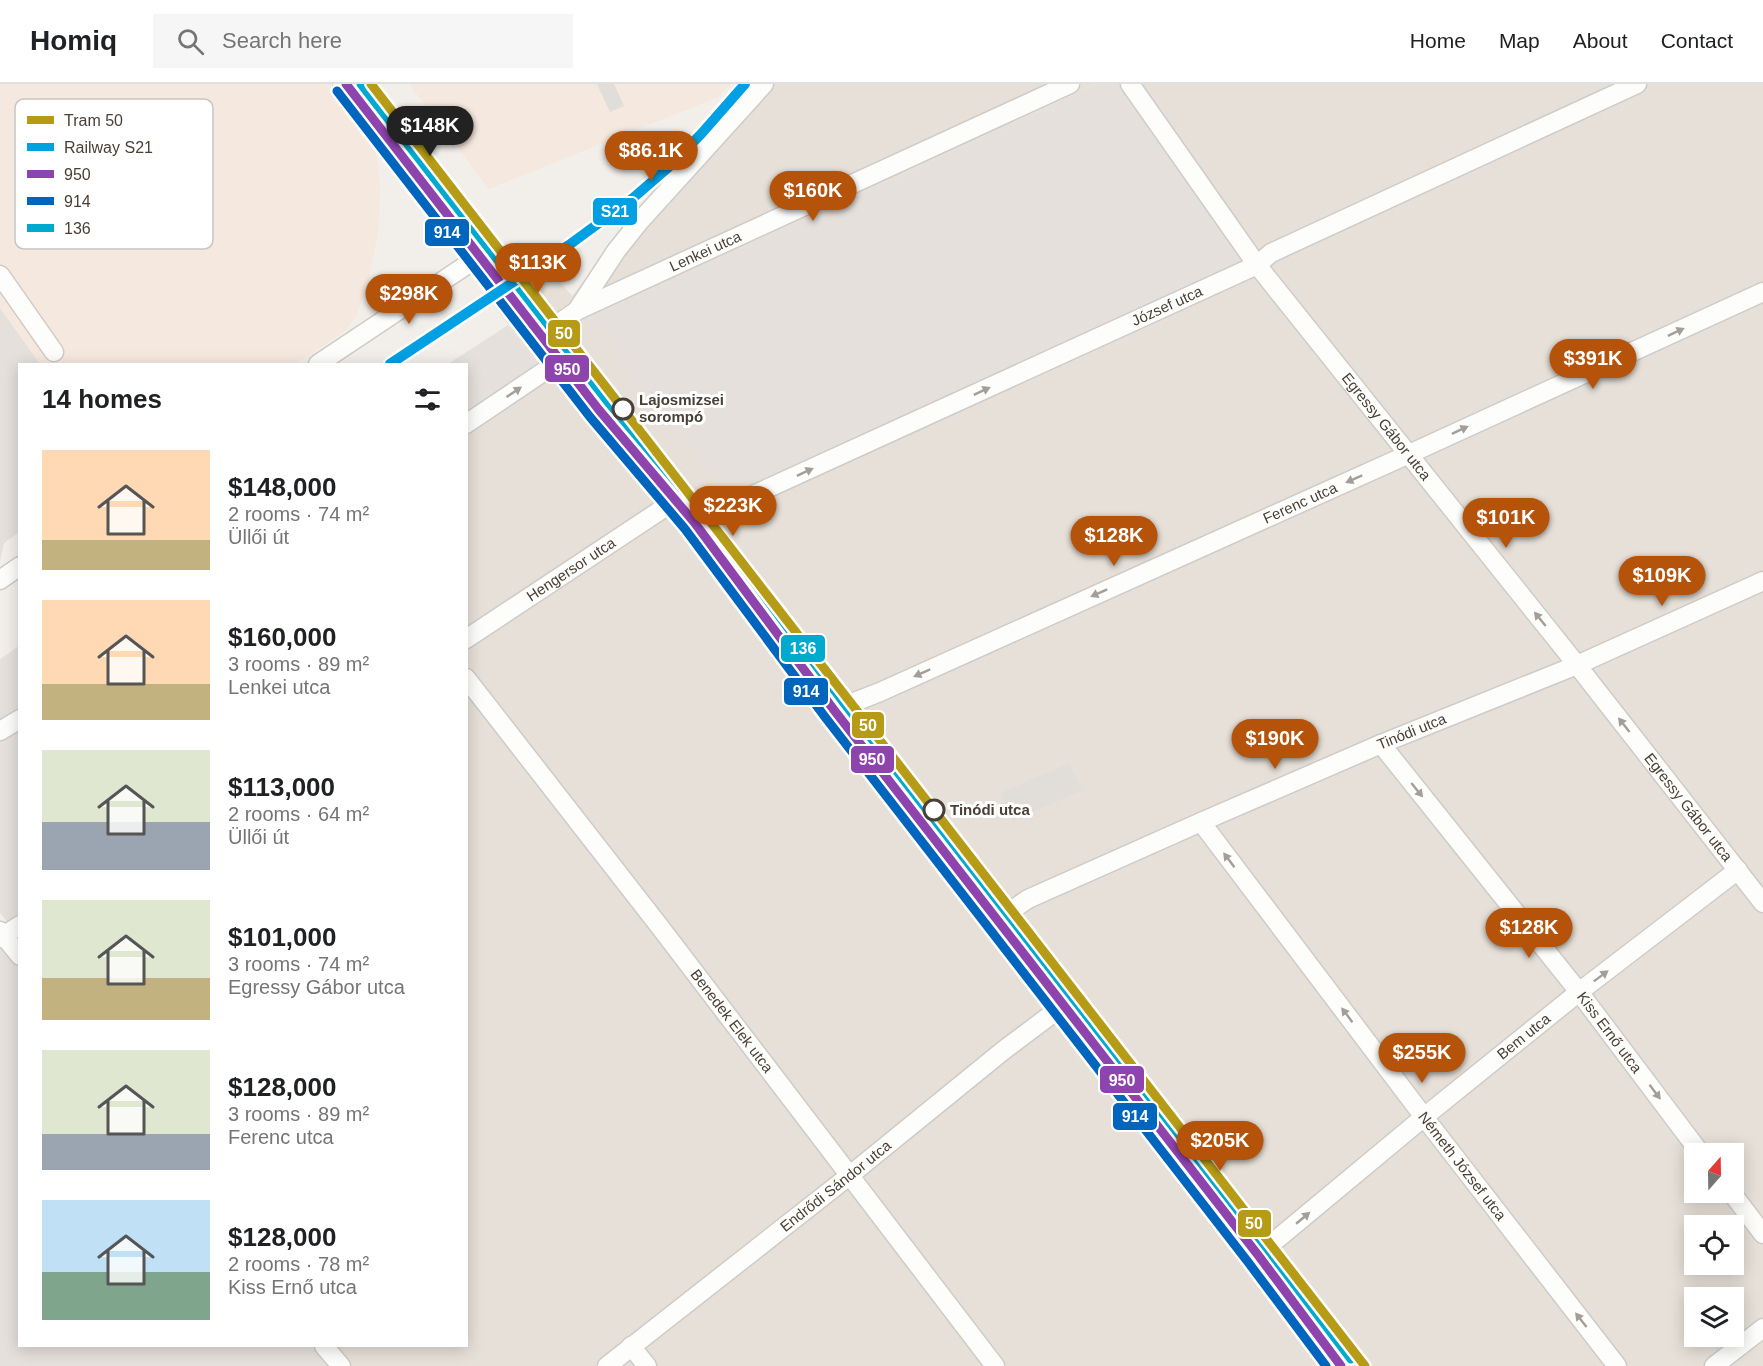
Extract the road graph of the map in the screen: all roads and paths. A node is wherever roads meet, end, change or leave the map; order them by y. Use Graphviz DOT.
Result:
graph roads {
  1 [pos="764,84"];
  2 [pos="1070,84"];
  3 [pos="1130,84"];
  4 [pos="1636,84"];
  5 [pos="350,85"];
  6 [pos="480,256"];
  7 [pos="1257,265"];
  8 [pos="0,275"];
  9 [pos="1763,292"];
  10 [pos="578,310"];
  11 [pos="542,336"];
  12 [pos="54,352"];
  13 [pos="561,360"];
  14 [pos="320,363"];
  15 [pos="468,423"];
  16 [pos="1407,455"];
  17 [pos="676,500"];
  18 [pos="694,522"];
  19 [pos="18,567"];
  20 [pos="0,580"];
  21 [pos="1763,581"];
  22 [pos="468,638"];
  23 [pos="1577,665"];
  24 [pos="468,681"];
  25 [pos="834,710"];
  26 [pos="18,720"];
  27 [pos="0,732"];
  28 [pos="1381,744"];
  29 [pos="1201,822"];
  30 [pos="1738,870"];
  31 [pos="1763,903"];
  32 [pos="997,920"];
  33 [pos="18,926"];
  34 [pos="1,935"];
  35 [pos="18,954"];
  36 [pos="1579,992"];
  37 [pos="1064,1005"];
  38 [pos="1424,1117"];
  39 [pos="1693,1143"];
  40 [pos="849,1176"];
  41 [pos="1739,1203"];
  42 [pos="1763,1234"];
  43 [pos="1258,1255"];
  44 [pos="1763,1328"];
  45 [pos="632,1346"];
  46 [pos="325,1347"];
  47 [pos="341,1366"];
  48 [pos="607,1366"];
  49 [pos="647,1366"];
  50 [pos="995,1366"];
  51 [pos="1341,1366"];
  52 [pos="1617,1366"];
  53 [pos="1714,1366"];
  1 -- 10 [label="street"];
  2 -- 10 [label="street, Lenkei utca"];
  3 -- 7 [label="street, Egressy Gábor utca"];
  4 -- 7 [label="street, József utca"];
  5 -- 6 [label="main road"];
  6 -- 11 [label="main road"];
  6 -- 14 [label="street"];
  7 -- 16 [label="street, Egressy Gábor utca"];
  18 -- 7 [label="street, József utca, one-way"];
  8 -- 12 [label="street"];
  16 -- 9 [label="street, Ferenc utca, one-way"];
  10 -- 11 [label="street, Lenkei utca"];
  11 -- 13 [label="main road"];
  15 -- 13 [label="street, one-way"];
  13 -- 17 [label="main road"];
  23 -- 16 [label="street, Egressy Gábor utca, one-way"];
  16 -- 25 [label="street, Ferenc utca, one-way"];
  17 -- 18 [label="main road"];
  17 -- 22 [label="street, Hengersor utca"];
  18 -- 25 [label="main road"];
  19 -- 20 [label="street"];
  21 -- 23 [label="street, Tinódi utca"];
  23 -- 28 [label="street, Tinódi utca"];
  30 -- 23 [label="street, Egressy Gábor utca, one-way"];
  24 -- 40 [label="street, Benedek Elek utca"];
  25 -- 32 [label="main road"];
  26 -- 27 [label="street"];
  28 -- 29 [label="street, Tinódi utca"];
  28 -- 36 [label="street, Kiss Ernő utca, one-way"];
  29 -- 32 [label="street, Tinódi utca"];
  38 -- 29 [label="street, Németh József utca, one-way"];
  30 -- 31 [label="street, Egressy Gábor utca"];
  36 -- 30 [label="street, Bem utca, one-way"];
  32 -- 37 [label="main road"];
  33 -- 34 [label="street"];
  34 -- 35 [label="street"];
  36 -- 38 [label="street, Bem utca"];
  36 -- 39 [label="street, Kiss Ernő utca, one-way"];
  37 -- 40 [label="street, Endrődi Sándor utca"];
  37 -- 43 [label="main road"];
  43 -- 38 [label="street, Bem utca, one-way"];
  52 -- 38 [label="street, Németh József utca, one-way"];
  40 -- 45 [label="street, Endrődi Sándor utca"];
  40 -- 50 [label="street, Benedek Elek utca"];
  41 -- 42 [label="street"];
  43 -- 51 [label="main road"];
  44 -- 53 [label="street"];
  45 -- 48 [label="street, Endrődi Sándor utca"];
  45 -- 49 [label="street"];
  46 -- 47 [label="street"];
}
